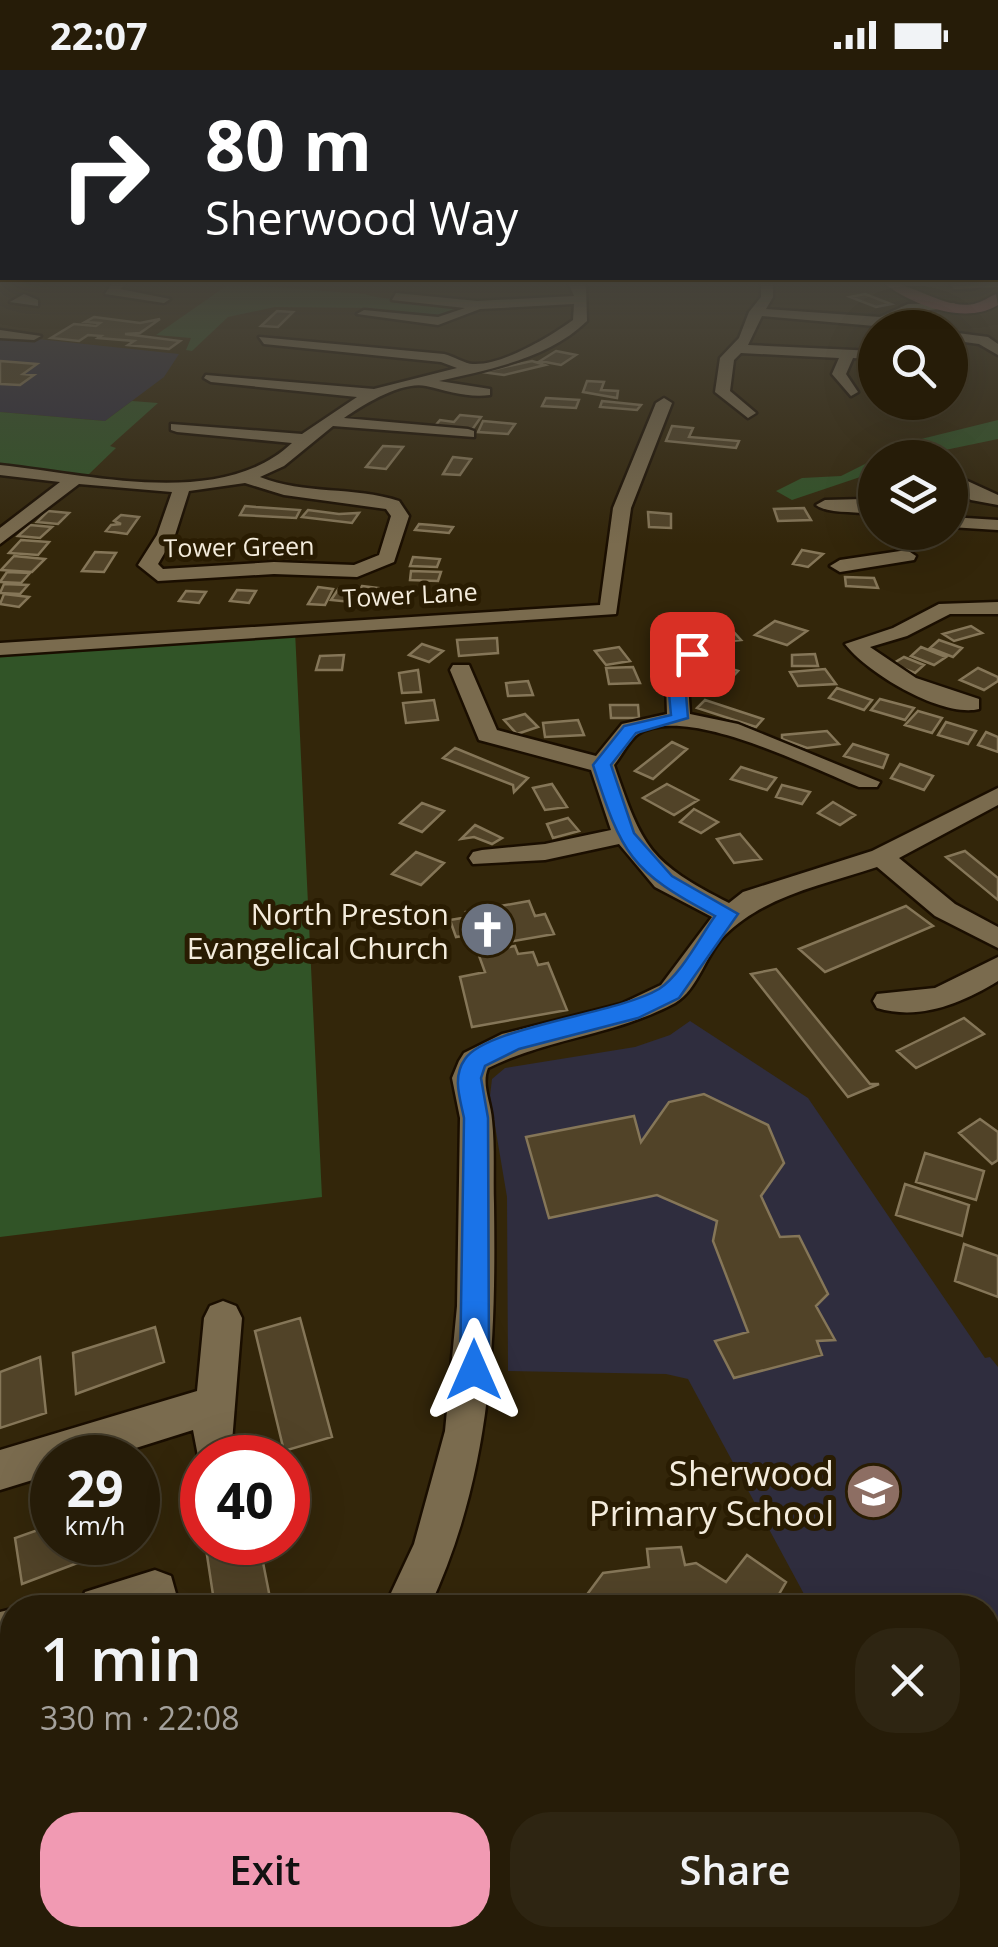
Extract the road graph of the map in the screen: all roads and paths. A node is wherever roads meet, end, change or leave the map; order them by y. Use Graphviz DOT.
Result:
graph roads {
  1 [pos="460,370"];
  2 [pos="726,370"];
  3 [pos="841,370"];
  4 [pos="211,378"];
  5 [pos="420,379"];
  6 [pos="851,392"];
  7 [pos="374,394"];
  8 [pos="504,394"];
  9 [pos="664,403"];
  10 [pos="748,413"];
  11 [pos="330,421"];
  12 [pos="174,424"];
  13 [pos="446,432"];
  14 [pos="468,434"];
  15 [pos="305,438"];
  16 [pos="431,451"];
  17 [pos="0,470"];
  18 [pos="244,476"];
  19 [pos="76,478"];
  20 [pos="182,485"];
  21 [pos="968,490"];
  22 [pos="997,501"];
  23 [pos="858,504"];
  24 [pos="825,505"];
  25 [pos="968,523"];
  26 [pos="998,524"];
  27 [pos="0,538"];
  28 [pos="900,550"];
  29 [pos="907,556"];
  30 [pos="840,566"];
  31 [pos="927,566"];
  32 [pos="998,608"];
  33 [pos="0,648"];
  34 [pos="692,654"];
  35 [pos="461,670"];
  36 [pos="971,704"];
  37 [pos="680,718"];
  38 [pos="602,765"];
  39 [pos="868,782"];
  40 [pos="998,795"];
  41 [pos="625,835"];
  42 [pos="880,857"];
  43 [pos="482,858"];
  44 [pos="728,914"];
  45 [pos="998,939"];
  46 [pos="998,967"];
  47 [pos="888,1001"];
  48 [pos="223,1318"];
  49 [pos="0,1470"];
  50 [pos="411,1595"];
  1 -- 5 [label="street"];
  2 -- 10 [label="street"];
  3 -- 6 [label="street"];
  4 -- 7 [label="street"];
  5 -- 7 [label="street"];
  5 -- 8 [label="street"];
  7 -- 11 [label="street"];
  9 -- 33 [label="street, Tower Lane"];
  11 -- 13 [label="street"];
  11 -- 15 [label="street"];
  12 -- 15 [label="street"];
  13 -- 14 [label="street"];
  13 -- 16 [label="street"];
  15 -- 18 [label="street"];
  17 -- 19 [label="street"];
  18 -- 20 [label="street"];
  18 -- 20 [label="street, Tower Green"];
  19 -- 20 [label="street"];
  19 -- 27 [label="street"];
  21 -- 22 [label="street"];
  23 -- 24 [label="street"];
  25 -- 26 [label="street"];
  28 -- 29 [label="street"];
  29 -- 30 [label="street"];
  29 -- 31 [label="street"];
  32 -- 36 [label="street"];
  34 -- 37 [label="street"];
  35 -- 38 [label="street"];
  37 -- 38 [label="street"];
  37 -- 39 [label="street"];
  38 -- 41 [label="street"];
  40 -- 42 [label="street"];
  41 -- 43 [label="street"];
  41 -- 44 [label="street"];
  42 -- 44 [label="street"];
  42 -- 45 [label="street"];
  44 -- 50 [label="street"];
  46 -- 47 [label="street"];
  48 -- 49 [label="street"];
}
